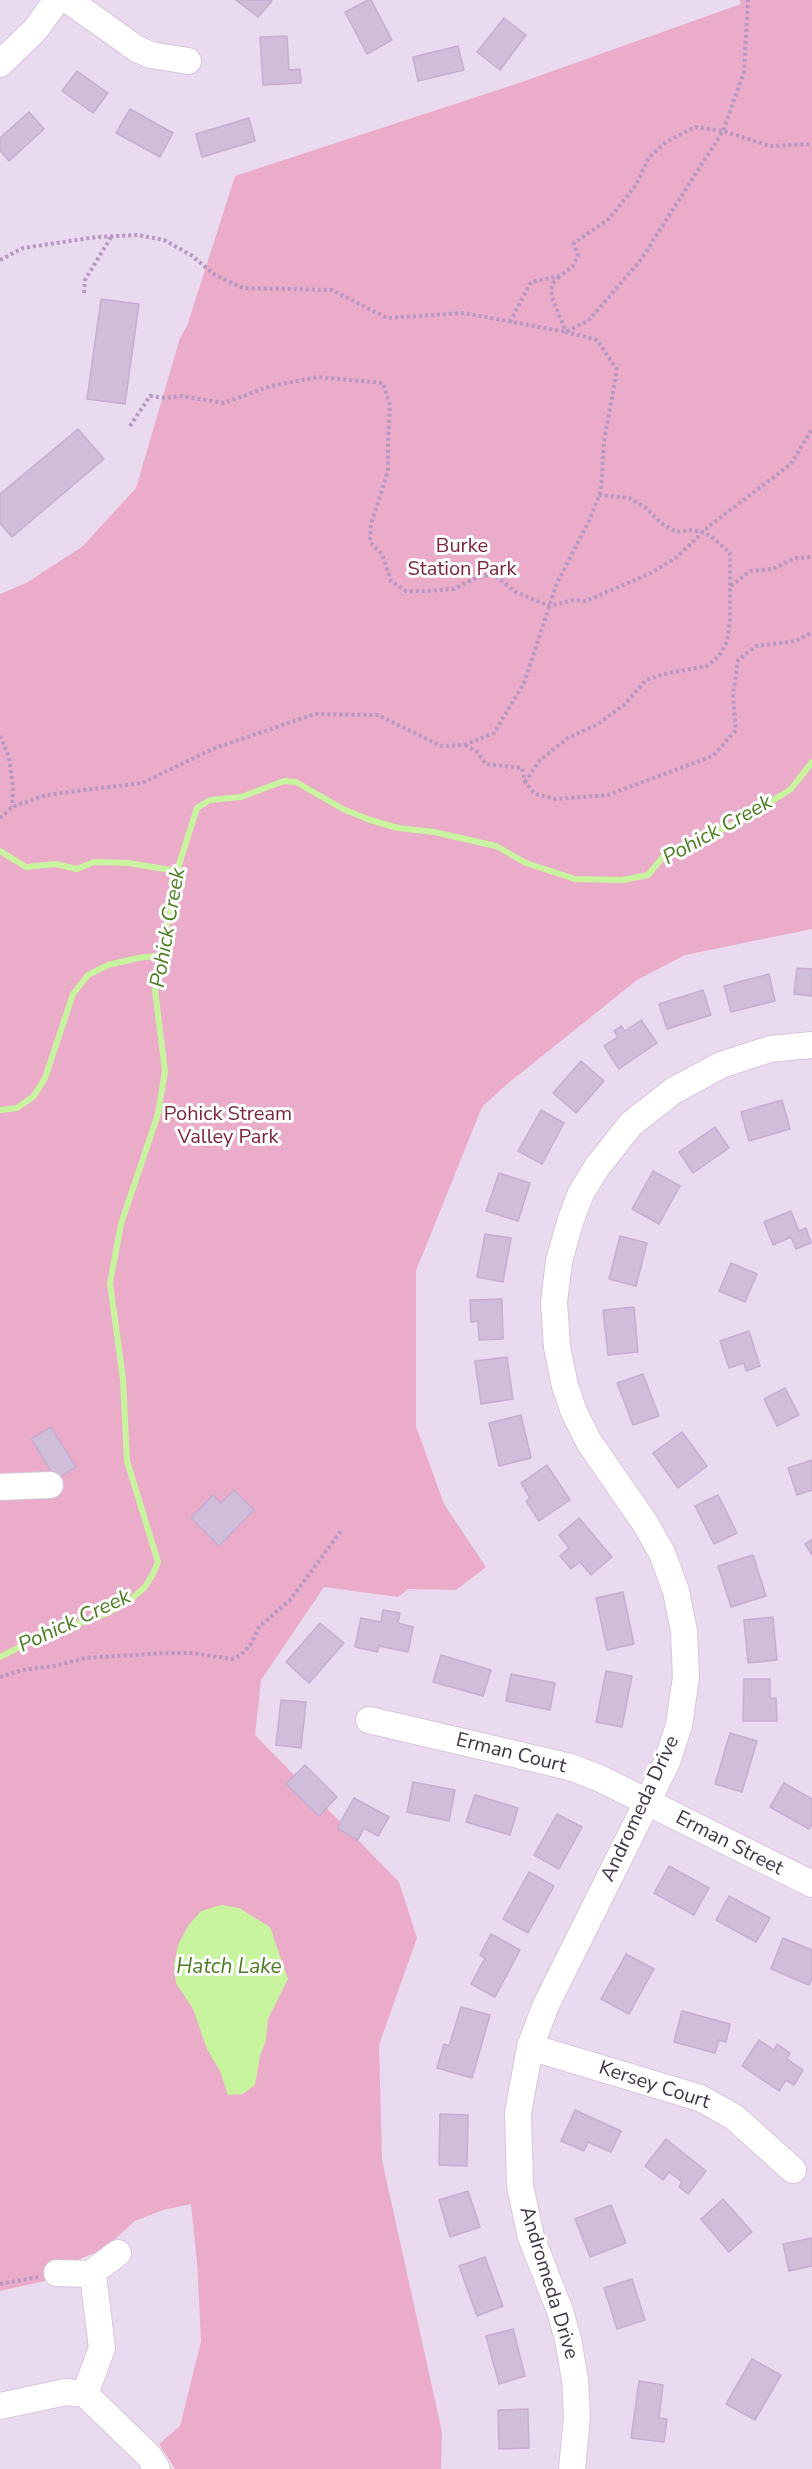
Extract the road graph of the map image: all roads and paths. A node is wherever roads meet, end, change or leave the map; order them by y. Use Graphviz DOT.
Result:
graph roads {
  1 [pos="57,0"];
  2 [pos="68,0"];
  3 [pos="748,0"];
  4 [pos="188,60"];
  5 [pos="0,64"];
  6 [pos="723,131"];
  7 [pos="812,144"];
  8 [pos="111,236"];
  9 [pos="0,260"];
  10 [pos="560,276"];
  11 [pos="84,293"];
  12 [pos="510,322"];
  13 [pos="566,332"];
  14 [pos="130,426"];
  15 [pos="812,429"];
  16 [pos="599,495"];
  17 [pos="703,532"];
  18 [pos="812,557"];
  19 [pos="731,587"];
  20 [pos="549,606"];
  21 [pos="812,632"];
  22 [pos="0,736"];
  23 [pos="464,745"];
  24 [pos="525,782"];
  25 [pos="12,807"];
  26 [pos="0,819"];
  27 [pos="812,1045"];
  28 [pos="50,1485"];
  29 [pos="0,1487"];
  30 [pos="341,1531"];
  31 [pos="0,1677"];
  32 [pos="369,1720"];
  33 [pos="648,1803"];
  34 [pos="812,1884"];
  35 [pos="530,2048"];
  36 [pos="793,2170"];
  37 [pos="118,2253"];
  38 [pos="57,2273"];
  39 [pos="90,2274"];
  40 [pos="0,2284"];
  41 [pos="85,2394"];
  42 [pos="0,2406"];
  43 [pos="157,2469"];
  44 [pos="572,2469"];
  1 -- 5 [label="street"];
  2 -- 4 [label="street"];
  3 -- 6 [label="path"];
  6 -- 7 [label="path"];
  6 -- 10 [label="path"];
  6 -- 13 [label="path"];
  8 -- 9 [label="path"];
  8 -- 11 [label="path"];
  8 -- 12 [label="path"];
  10 -- 12 [label="path"];
  10 -- 13 [label="path"];
  12 -- 13 [label="path"];
  13 -- 16 [label="path"];
  14 -- 20 [label="path"];
  15 -- 17 [label="path"];
  16 -- 17 [label="path"];
  16 -- 20 [label="path"];
  17 -- 19 [label="path"];
  17 -- 20 [label="path"];
  18 -- 19 [label="path"];
  19 -- 24 [label="path"];
  20 -- 23 [label="path"];
  21 -- 24 [label="path"];
  22 -- 25 [label="path"];
  23 -- 24 [label="path"];
  23 -- 25 [label="path"];
  25 -- 26 [label="path"];
  27 -- 33 [label="street, Andromeda Drive"];
  28 -- 29 [label="street"];
  30 -- 31 [label="path"];
  32 -- 33 [label="street, Erman Court"];
  33 -- 34 [label="street, Erman Street"];
  33 -- 35 [label="street, Andromeda Drive"];
  35 -- 36 [label="street, Kersey Court"];
  35 -- 44 [label="street, Andromeda Drive"];
  37 -- 39 [label="street"];
  38 -- 39 [label="street"];
  38 -- 40 [label="path"];
  39 -- 41 [label="street"];
  41 -- 42 [label="street"];
  41 -- 43 [label="street"];
}
